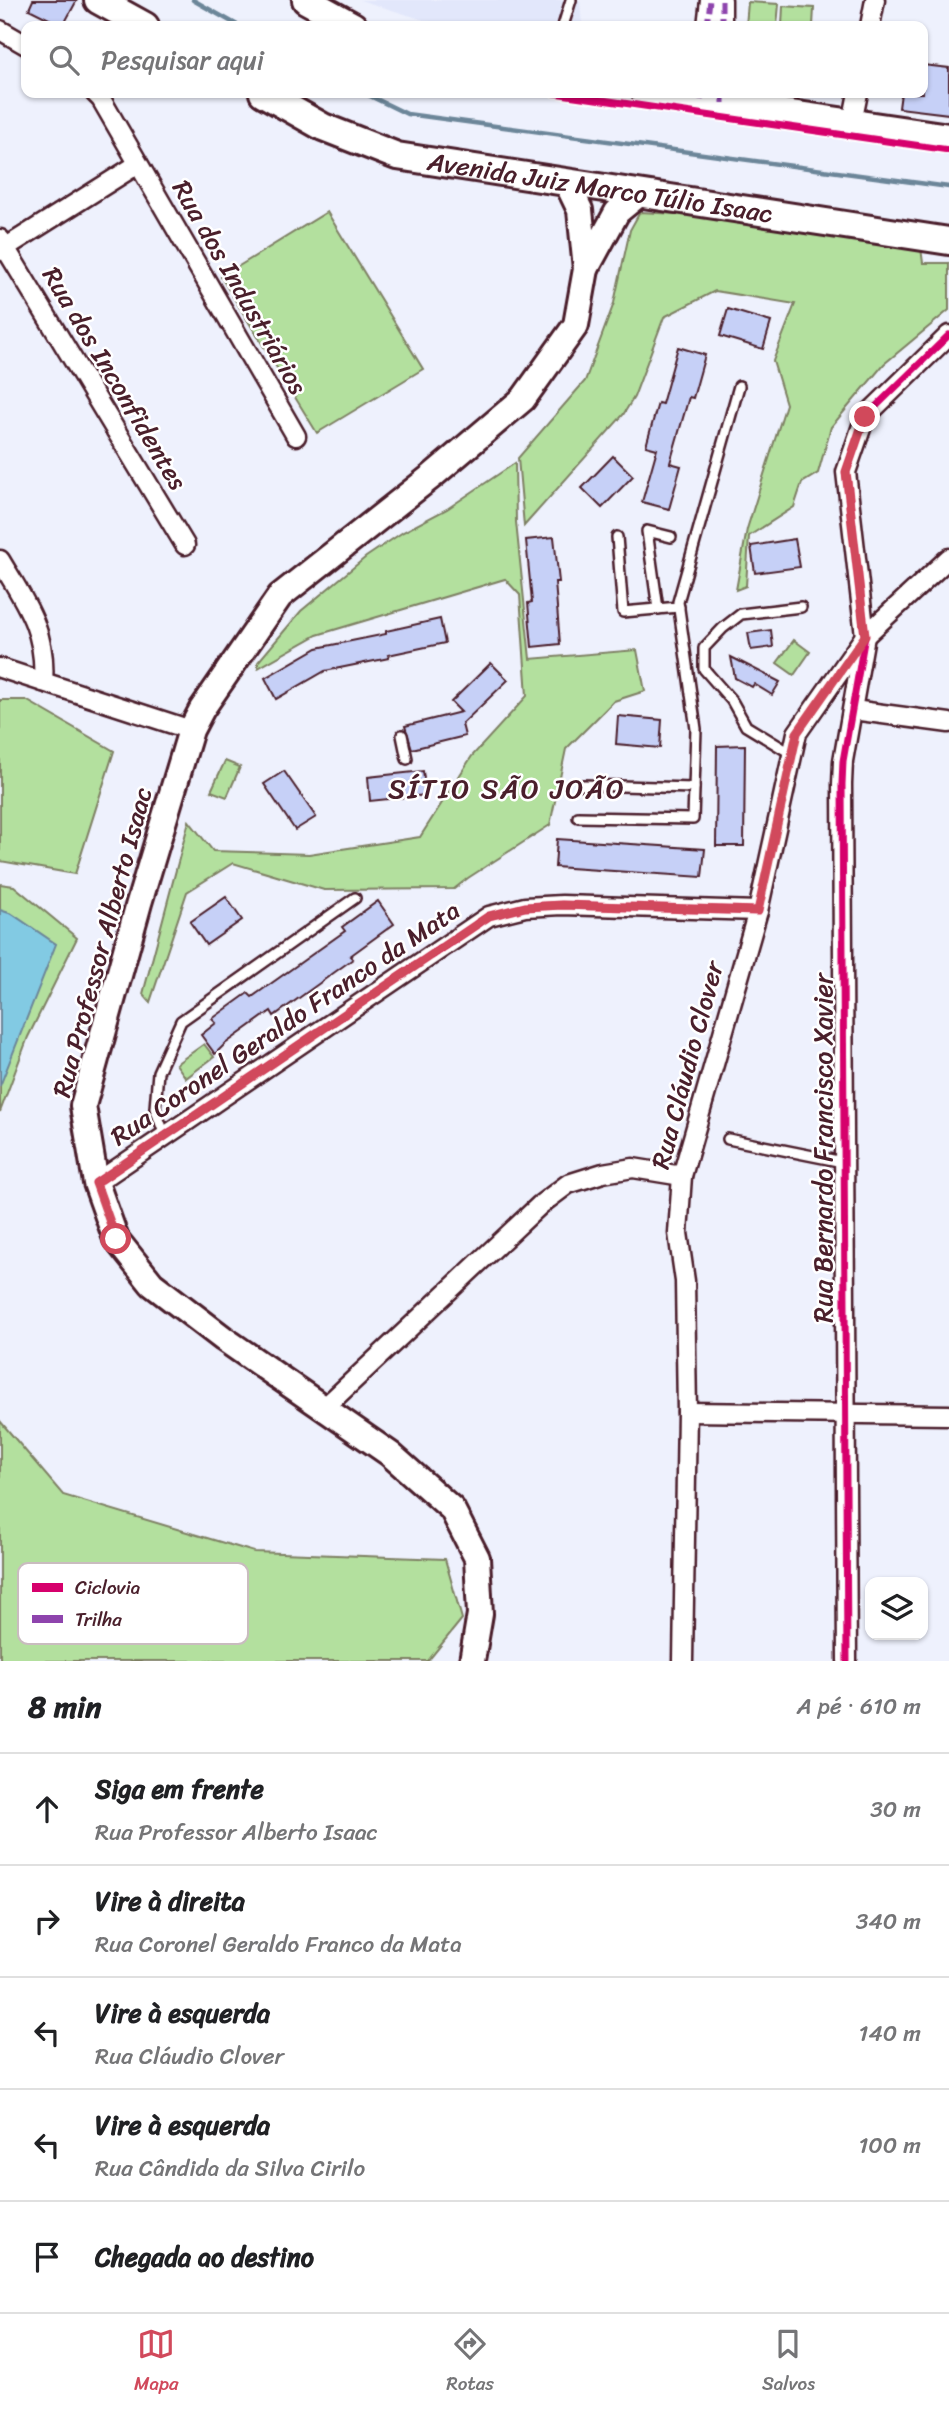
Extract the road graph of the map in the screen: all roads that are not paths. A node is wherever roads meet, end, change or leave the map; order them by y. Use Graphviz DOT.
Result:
graph roads {
  1 [pos="98,0"];
  2 [pos="306,0"];
  3 [pos="571,0"];
  4 [pos="710,0"];
  5 [pos="722,0"];
  6 [pos="875,0"];
  7 [pos="136,21"];
  8 [pos="344,21"];
  9 [pos="565,21"];
  10 [pos="708,21"];
  11 [pos="722,21"];
  12 [pos="871,21"];
  13 [pos="0,30"];
  14 [pos="21,42"];
  15 [pos="100,98"];
  16 [pos="272,98"];
  17 [pos="717,98"];
  18 [pos="857,98"];
  19 [pos="852,123"];
  20 [pos="949,136"];
  21 [pos="138,164"];
  22 [pos="567,183"];
  23 [pos="639,194"];
  24 [pos="949,241"];
  25 [pos="2,246"];
  26 [pos="586,269"];
  27 [pos="949,335"];
  28 [pos="739,386"];
  29 [pos="296,436"];
  30 [pos="617,537"];
  31 [pos="671,537"];
  32 [pos="185,545"];
  33 [pos="949,558"];
  34 [pos="0,561"];
  35 [pos="679,607"];
  36 [pos="801,607"];
  37 [pos="658,609"];
  38 [pos="865,636"];
  39 [pos="704,660"];
  40 [pos="686,661"];
  41 [pos="0,668"];
  42 [pos="43,682"];
  43 [pos="853,710"];
  44 [pos="949,723"];
  45 [pos="191,730"];
  46 [pos="402,735"];
  47 [pos="792,754"];
  48 [pos="407,759"];
  49 [pos="583,785"];
  50 [pos="694,788"];
  51 [pos="578,817"];
  52 [pos="355,898"];
  53 [pos="758,911"];
  54 [pos="165,1136"];
  55 [pos="728,1139"];
  56 [pos="843,1162"];
  57 [pos="682,1176"];
  58 [pos="96,1183"];
  59 [pos="324,1408"];
  60 [pos="687,1412"];
  61 [pos="845,1413"];
  62 [pos="949,1415"];
  63 [pos="472,1661"];
  64 [pos="683,1661"];
  65 [pos="847,1661"];
  1 -- 7 [label="main road"];
  2 -- 8 [label="main road"];
  3 -- 9 [label="lane"];
  4 -- 10 [label="street"];
  5 -- 11 [label="street"];
  6 -- 12 [label="street"];
  13 -- 14 [label="street"];
  15 -- 21 [label="street, Rua dos Industriários"];
  16 -- 22 [label="main road, Avenida Juiz Marco Túlio Isaac"];
  17 -- 19 [label="main road"];
  18 -- 19 [label="street"];
  19 -- 20 [label="main road"];
  21 -- 25 [label="street"];
  21 -- 29 [label="street, Rua dos Industriários"];
  22 -- 23 [label="main road, Avenida Juiz Marco Túlio Isaac"];
  22 -- 26 [label="main road"];
  23 -- 24 [label="main road, Avenida Juiz Marco Túlio Isaac"];
  23 -- 26 [label="main road"];
  25 -- 32 [label="street, Rua dos Inconfidentes"];
  26 -- 45 [label="main road, Rua Professor Alberto Isaac"];
  27 -- 38 [label="street, Rua Bernardo Francisco Xavier"];
  28 -- 35 [label="lane"];
  30 -- 37 [label="lane"];
  31 -- 37 [label="lane"];
  33 -- 38 [label="street, Rua Cláudio Clover"];
  34 -- 42 [label="street"];
  35 -- 37 [label="lane"];
  35 -- 40 [label="lane"];
  36 -- 39 [label="lane"];
  38 -- 43 [label="street, Rua Bernardo Francisco Xavier"];
  38 -- 47 [label="street, Rua Cláudio Clover"];
  39 -- 40 [label="lane"];
  39 -- 47 [label="lane"];
  40 -- 50 [label="lane"];
  41 -- 42 [label="street"];
  42 -- 45 [label="street"];
  43 -- 44 [label="street"];
  43 -- 56 [label="street, Rua Bernardo Francisco Xavier"];
  45 -- 58 [label="main road, Rua Professor Alberto Isaac"];
  46 -- 48 [label="lane"];
  47 -- 53 [label="street, Rua Cláudio Clover"];
  49 -- 50 [label="lane"];
  50 -- 51 [label="lane"];
  52 -- 54 [label="lane"];
  53 -- 54 [label="street, Rua Coronel Geraldo Franco da Mata"];
  53 -- 57 [label="street, Rua Cláudio Clover"];
  54 -- 58 [label="street, Rua Coronel Geraldo Franco da Mata"];
  55 -- 56 [label="lane"];
  56 -- 61 [label="street, Rua Bernardo Francisco Xavier"];
  57 -- 59 [label="street"];
  57 -- 60 [label="street, Rua Cláudio Clover"];
  58 -- 59 [label="main road, Rua Professor Alberto Isaac"];
  59 -- 63 [label="main road, Rua Professor Alberto Isaac"];
  60 -- 61 [label="street"];
  60 -- 64 [label="street, Rua Cláudio Clover"];
  61 -- 62 [label="street"];
  61 -- 65 [label="street, Rua Bernardo Francisco Xavier"];
}
